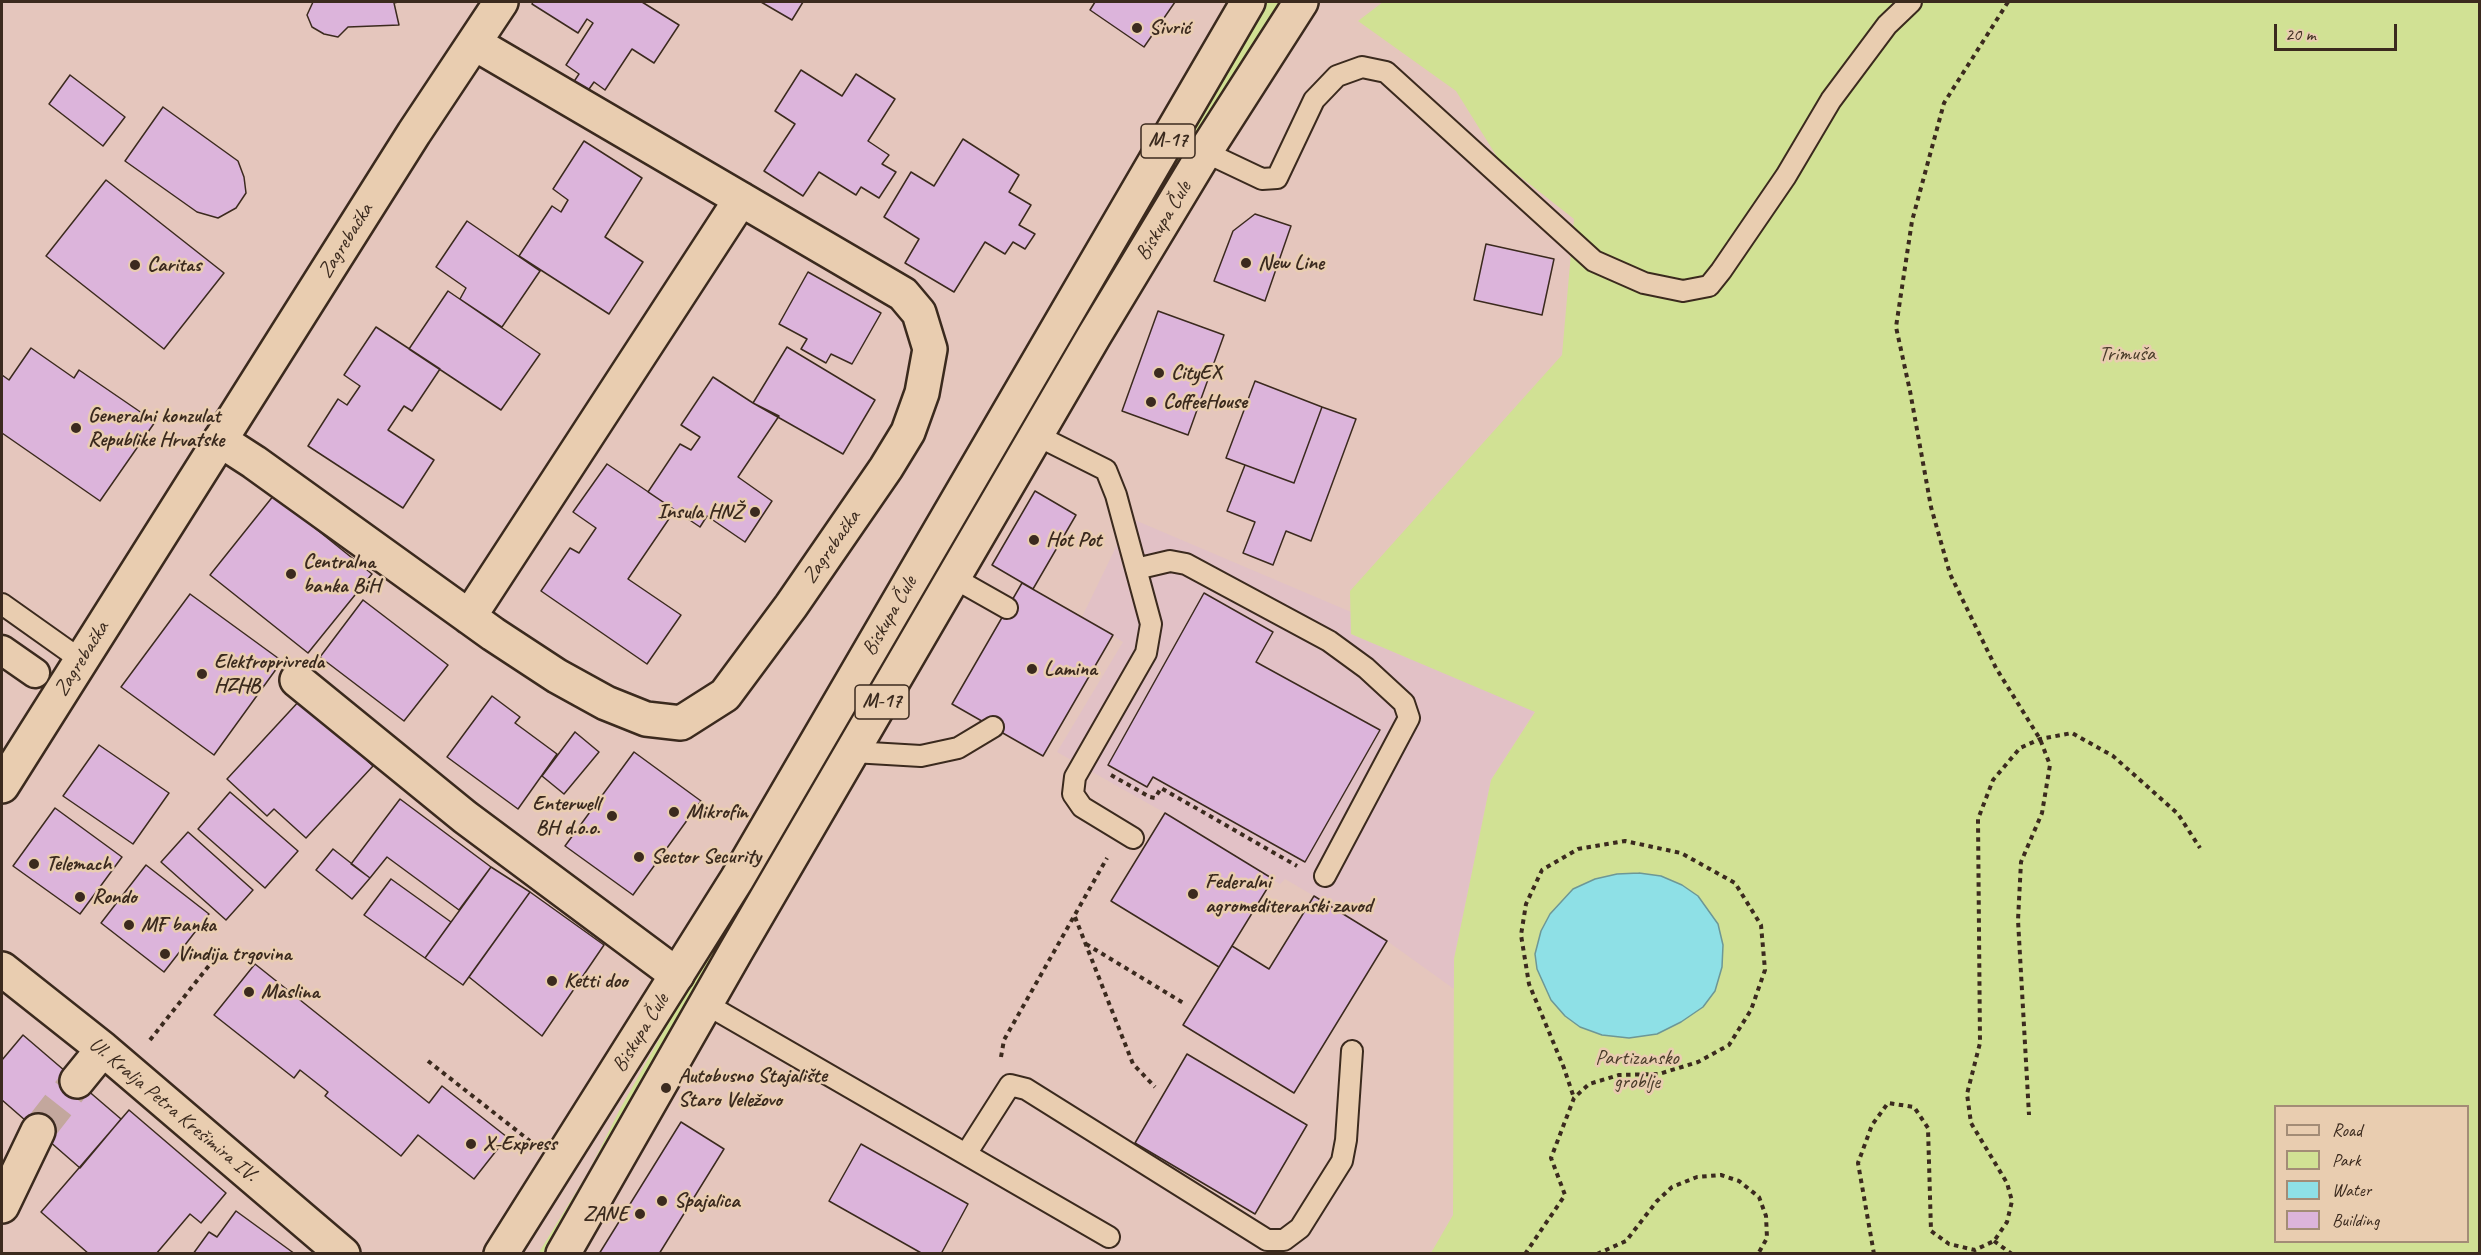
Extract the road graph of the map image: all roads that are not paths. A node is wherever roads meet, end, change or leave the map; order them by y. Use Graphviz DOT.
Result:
graph roads {
  1 [pos="501,2"];
  2 [pos="1248,2"];
  3 [pos="1301,2"];
  4 [pos="1911,2"];
  5 [pos="474,43"];
  6 [pos="1205,152"];
  7 [pos="741,199"];
  8 [pos="1036,435"];
  9 [pos="220,440"];
  10 [pos="1136,569"];
  11 [pos="954,578"];
  12 [pos="2,604"];
  13 [pos="1007,608"];
  14 [pos="469,617"];
  15 [pos="2,650"];
  16 [pos="81,660"];
  17 [pos="35,673"];
  18 [pos="297,680"];
  19 [pos="993,728"];
  20 [pos="854,752"];
  21 [pos="2,786"];
  22 [pos="1128,835"];
  23 [pos="1325,876"];
  24 [pos="2,969"];
  25 [pos="677,975"];
  26 [pos="706,1004"];
  27 [pos="103,1049"];
  28 [pos="1352,1051"];
  29 [pos="77,1081"];
  30 [pos="38,1131"];
  31 [pos="966,1154"];
  32 [pos="2,1206"];
  33 [pos="1109,1237"];
  34 [pos="343,1254"];
  35 [pos="501,1254"];
  36 [pos="563,1254"];
  1 -- 5 [label="street, Zagrebačka"];
  2 -- 25 [label="street, Biskupa Čule / M-17"];
  3 -- 6 [label="street, Biskupa Čule / M-17"];
  4 -- 6 [label="lane"];
  5 -- 7 [label="street, Zagrebačka"];
  5 -- 9 [label="street, Zagrebačka"];
  6 -- 8 [label="street, Biskupa Čule / M-17"];
  7 -- 14 [label="street"];
  7 -- 14 [label="street, Zagrebačka"];
  8 -- 10 [label="lane"];
  8 -- 11 [label="street, Biskupa Čule / M-17"];
  9 -- 14 [label="street, Zagrebačka"];
  9 -- 16 [label="street, Zagrebačka"];
  10 -- 22 [label="lane"];
  10 -- 23 [label="lane"];
  11 -- 13 [label="lane"];
  11 -- 20 [label="street, Biskupa Čule / M-17"];
  12 -- 16 [label="lane"];
  15 -- 17 [label="street"];
  16 -- 21 [label="street, Zagrebačka"];
  18 -- 25 [label="street"];
  19 -- 20 [label="lane"];
  20 -- 26 [label="street, Biskupa Čule / M-17"];
  24 -- 27 [label="street, Ul. Kralja Petra Krešimira IV."];
  25 -- 35 [label="street, Biskupa Čule / M-17"];
  26 -- 31 [label="lane"];
  26 -- 36 [label="street, Biskupa Čule / M-17"];
  27 -- 29 [label="street"];
  27 -- 34 [label="street, Ul. Kralja Petra Krešimira IV."];
  28 -- 31 [label="lane"];
  30 -- 32 [label="street"];
  31 -- 33 [label="lane"];
}
